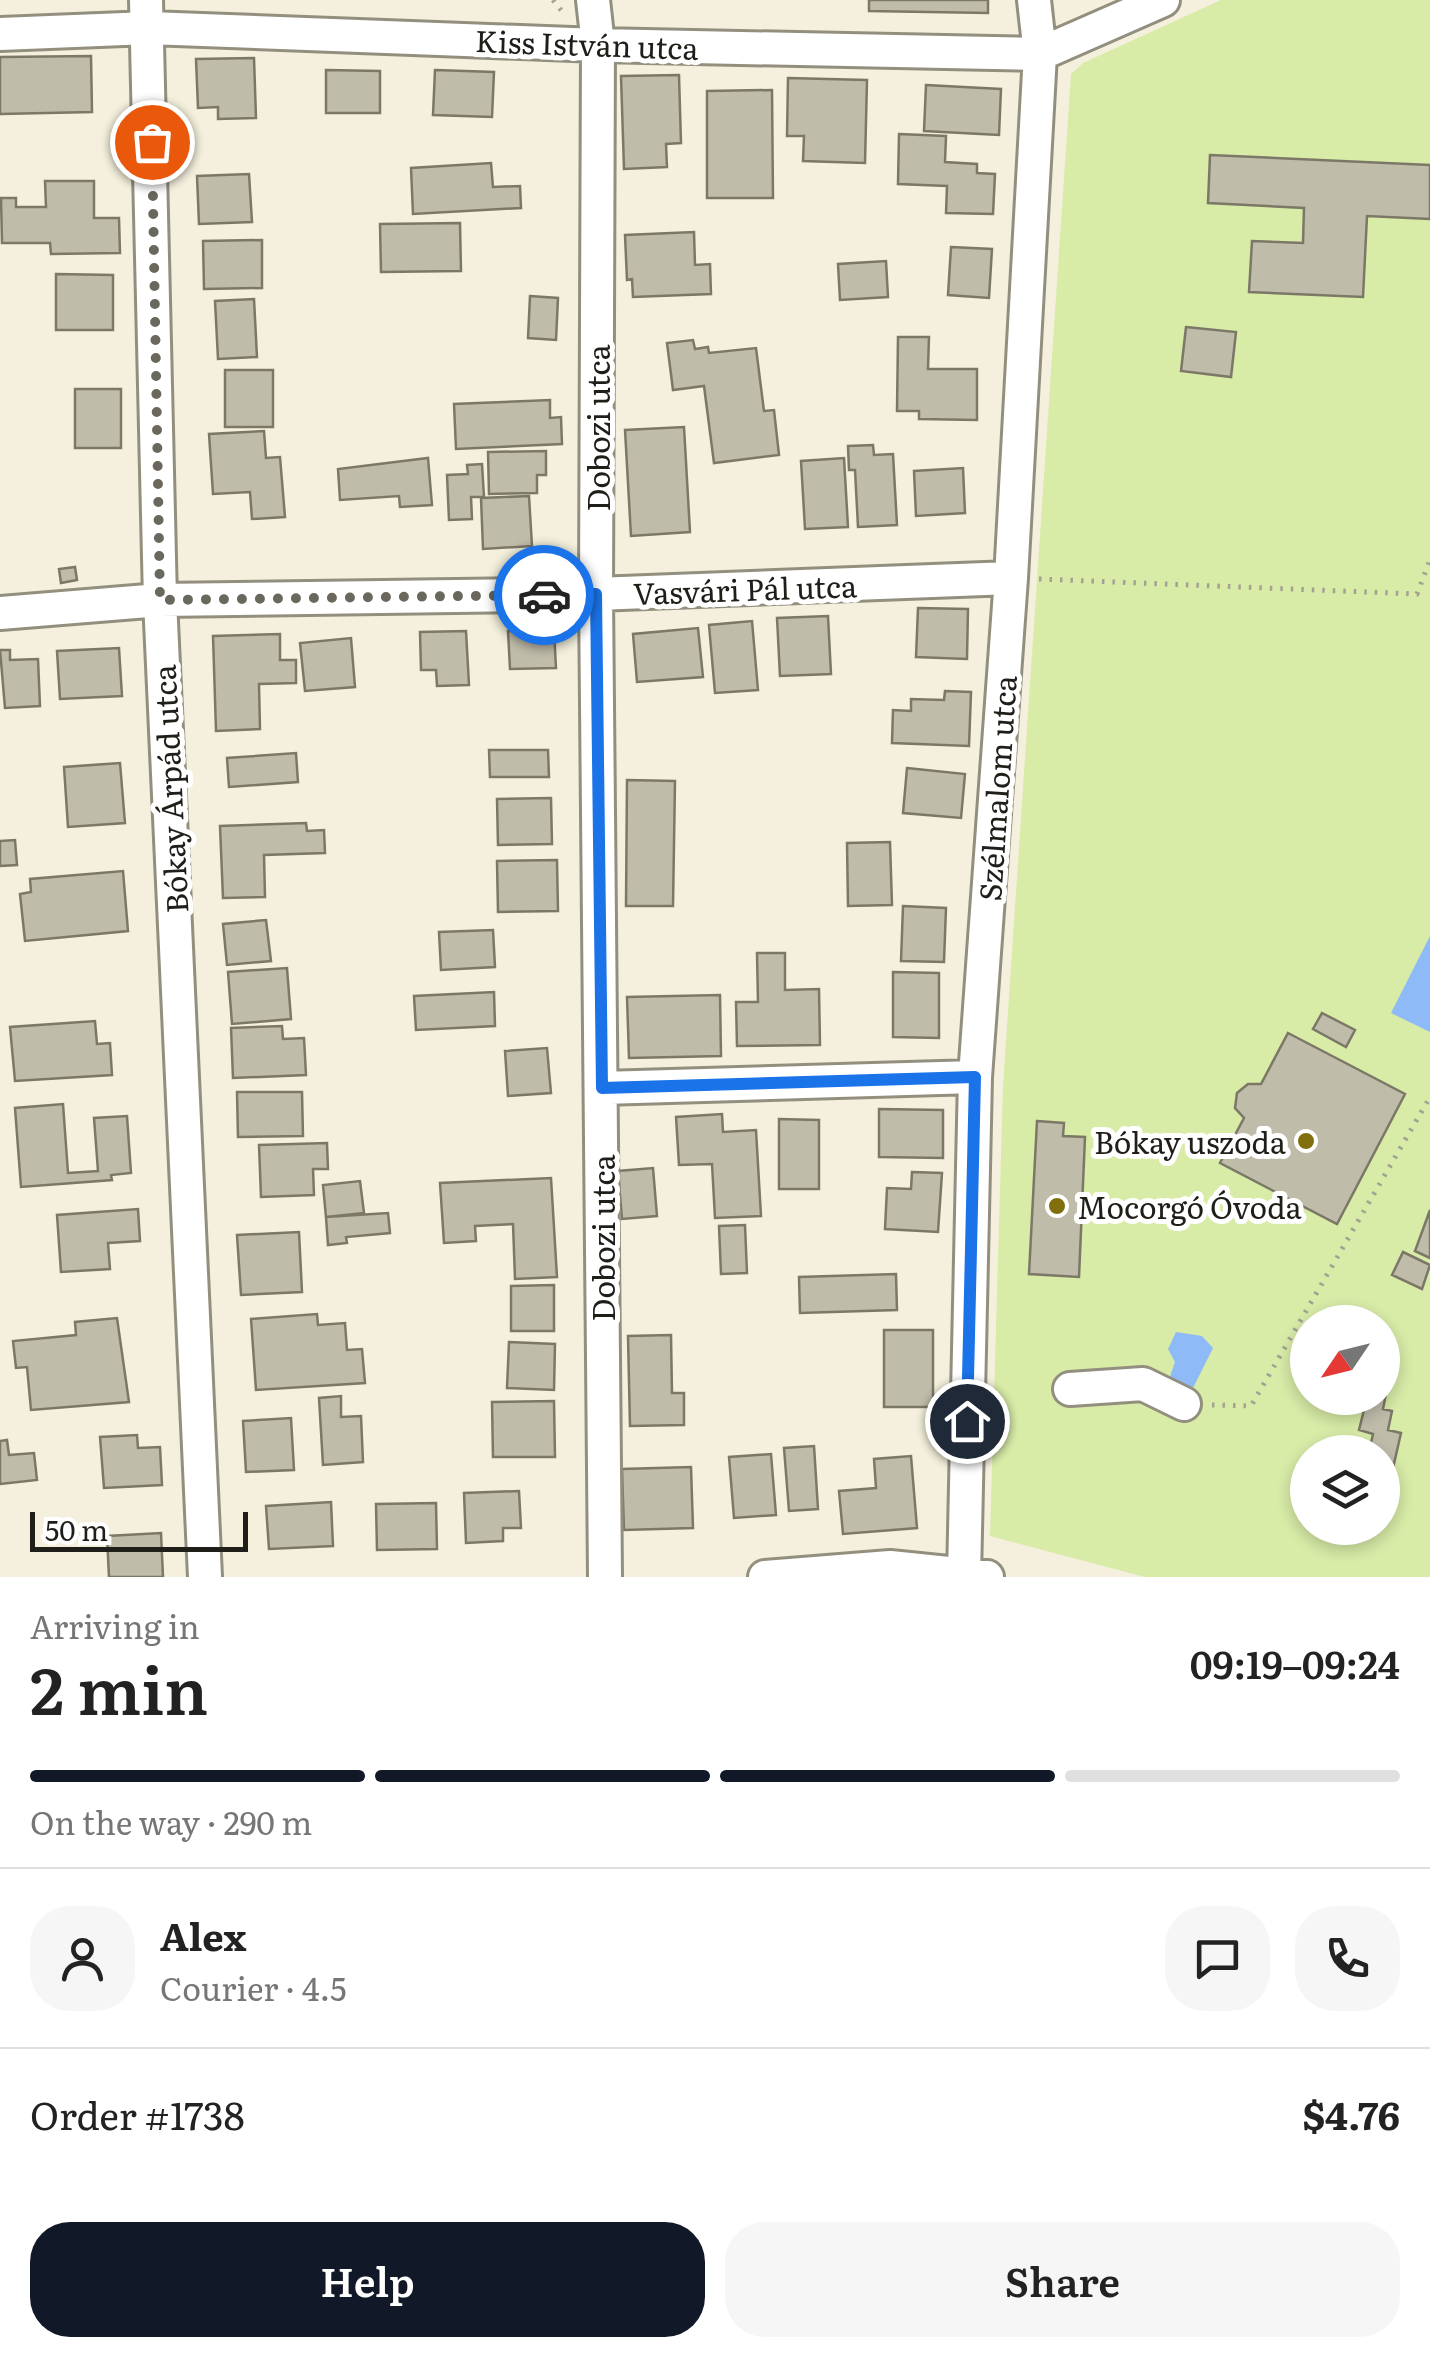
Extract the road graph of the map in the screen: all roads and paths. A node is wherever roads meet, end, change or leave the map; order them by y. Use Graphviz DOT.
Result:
graph roads {
  1 [pos="593,0"];
  2 [pos="1034,0"];
  3 [pos="1163,0"];
  4 [pos="148,14"];
  5 [pos="0,34"];
  6 [pos="598,45"];
  7 [pos="1040,54"];
  8 [pos="1430,560"];
  9 [pos="1011,578"];
  10 [pos="596,594"];
  11 [pos="160,600"];
  12 [pos="0,612"];
  13 [pos="975,1077"];
  14 [pos="602,1088"];
  15 [pos="1430,1096"];
  16 [pos="1070,1389"];
  17 [pos="1184,1404"];
  18 [pos="972,1575"];
  19 [pos="205,1577"];
  20 [pos="604,1577"];
  21 [pos="764,1577"];
  1 -- 6 [label="street, Dobozi utca"];
  2 -- 7 [label="street, Szélmalom utca"];
  3 -- 7 [label="street, Kiss István utca"];
  4 -- 5 [label="street, Kiss István utca"];
  4 -- 6 [label="street, Kiss István utca"];
  4 -- 11 [label="street, Bókay Árpád utca"];
  6 -- 7 [label="street, Kiss István utca"];
  6 -- 10 [label="street, Dobozi utca"];
  7 -- 9 [label="street, Szélmalom utca"];
  8 -- 9 [label="path"];
  9 -- 10 [label="street, Vasvári Pál utca"];
  9 -- 13 [label="street, Szélmalom utca"];
  10 -- 11 [label="street, Vasvári Pál utca"];
  10 -- 14 [label="street, Dobozi utca"];
  11 -- 12 [label="street, Vasvári Pál utca"];
  11 -- 19 [label="street, Bókay Árpád utca"];
  13 -- 14 [label="street"];
  13 -- 18 [label="street, Szélmalom utca"];
  14 -- 20 [label="street, Dobozi utca"];
  15 -- 17 [label="path"];
  16 -- 17 [label="street"];
  18 -- 21 [label="street"];
}
